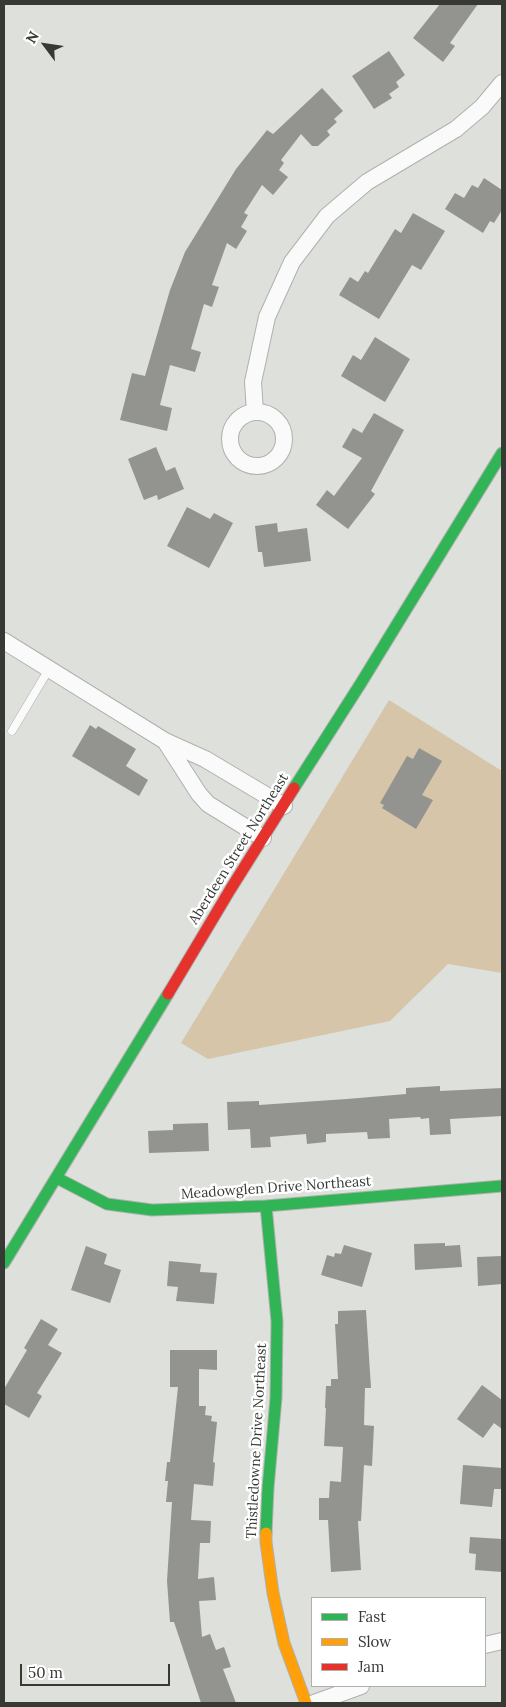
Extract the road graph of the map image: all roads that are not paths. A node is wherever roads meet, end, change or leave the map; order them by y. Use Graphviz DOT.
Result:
graph roads {
  1 [pos="502,83"];
  2 [pos="255,412"];
  3 [pos="502,452"];
  4 [pos="4,641"];
  5 [pos="49,669"];
  6 [pos="12,731"];
  7 [pos="165,741"];
  8 [pos="284,806"];
  9 [pos="263,838"];
  10 [pos="57,1178"];
  11 [pos="502,1186"];
  12 [pos="266,1206"];
  13 [pos="4,1263"];
  14 [pos="502,1641"];
  15 [pos="486,1645"];
  16 [pos="358,1687"];
  17 [pos="306,1703"];
  18 [pos="314,1703"];
  1 -- 2 [label="street"];
  3 -- 8 [label="street, Aberdeen Street Northeast"];
  4 -- 5 [label="street"];
  5 -- 6 [label="lane"];
  5 -- 7 [label="street"];
  7 -- 8 [label="street"];
  7 -- 9 [label="street"];
  8 -- 9 [label="street, Aberdeen Street Northeast"];
  9 -- 10 [label="street, Aberdeen Street Northeast"];
  10 -- 12 [label="street, Meadowglen Drive Northeast"];
  10 -- 13 [label="street, Aberdeen Street Northeast"];
  11 -- 12 [label="street, Meadowglen Drive Northeast"];
  12 -- 17 [label="street, Thistledowne Drive Northeast"];
  14 -- 15 [label="street"];
  16 -- 18 [label="street"];
}
